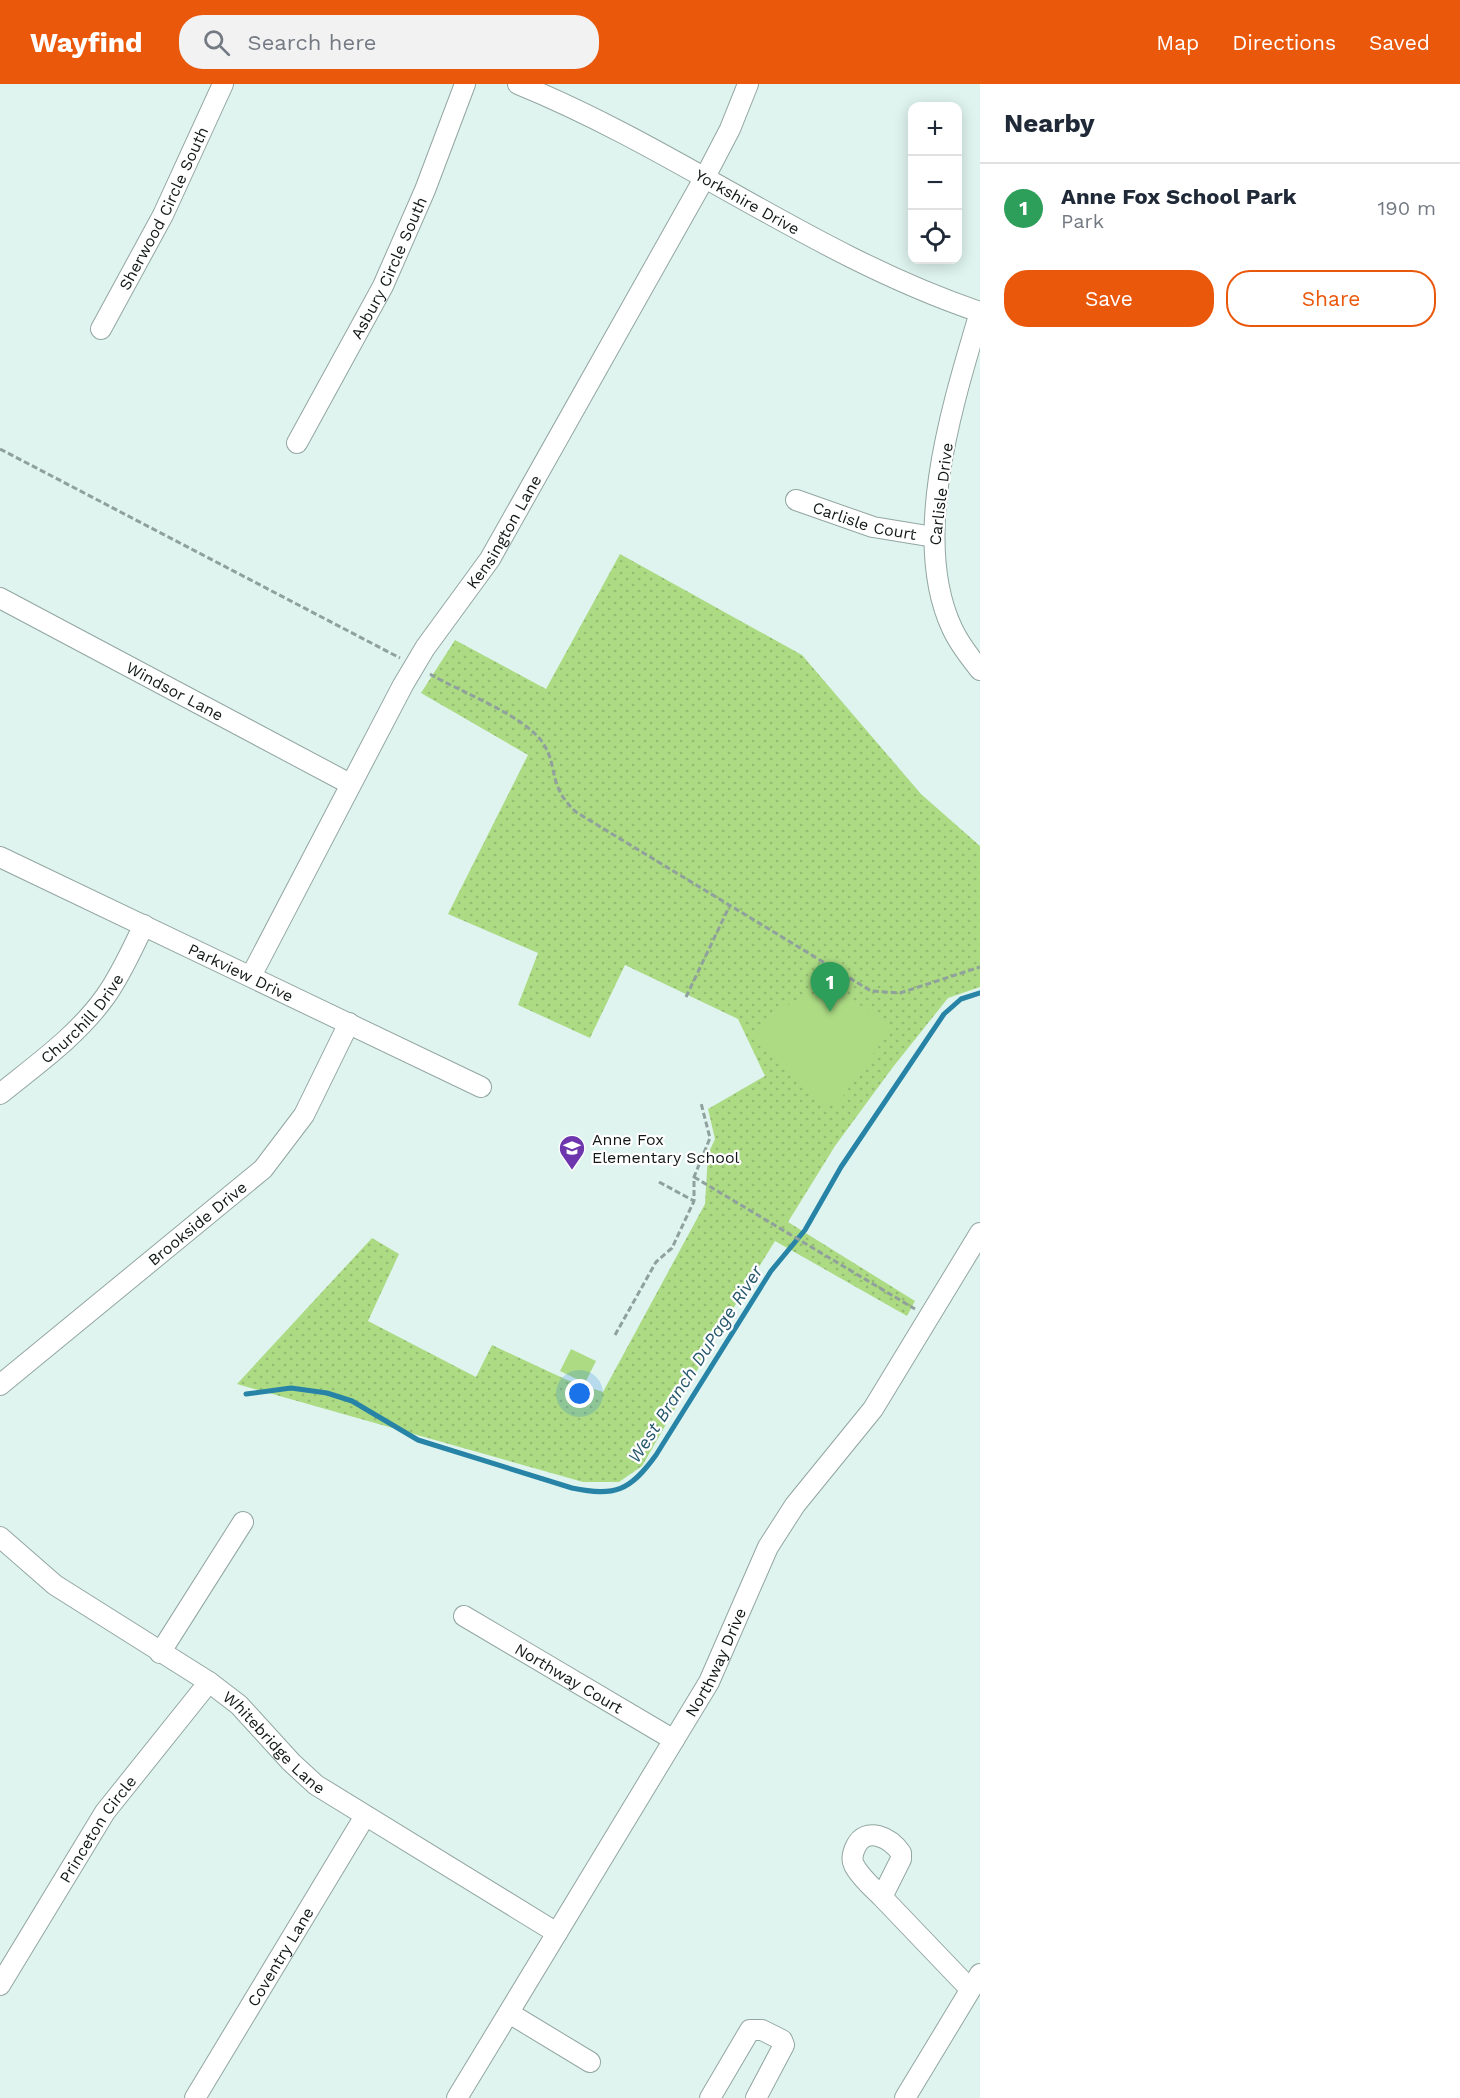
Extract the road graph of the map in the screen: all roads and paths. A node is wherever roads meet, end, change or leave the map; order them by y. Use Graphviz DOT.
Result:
graph roads {
  1 [pos="223,84"];
  2 [pos="465,84"];
  3 [pos="518,84"];
  4 [pos="748,84"];
  5 [pos="705,177"];
  6 [pos="980,312"];
  7 [pos="101,328"];
  8 [pos="297,442"];
  9 [pos="0,449"];
  10 [pos="796,500"];
  11 [pos="934,537"];
  12 [pos="0,598"];
  13 [pos="395,655"];
  14 [pos="980,670"];
  15 [pos="433,676"];
  16 [pos="350,784"];
  17 [pos="0,856"];
  18 [pos="730,905"];
  19 [pos="144,925"];
  20 [pos="980,967"];
  21 [pos="250,976"];
  22 [pos="686,997"];
  23 [pos="349,1023"];
  24 [pos="481,1087"];
  25 [pos="0,1094"];
  26 [pos="701,1103"];
  27 [pos="694,1178"];
  28 [pos="659,1182"];
  29 [pos="694,1201"];
  30 [pos="980,1233"];
  31 [pos="919,1312"];
  32 [pos="615,1335"];
  33 [pos="0,1385"];
  34 [pos="243,1522"];
  35 [pos="0,1537"];
  36 [pos="464,1616"];
  37 [pos="160,1653"];
  38 [pos="209,1682"];
  39 [pos="674,1740"];
  40 [pos="365,1816"];
  41 [pos="882,1898"];
  42 [pos="557,1933"];
  43 [pos="977,1980"];
  44 [pos="0,1985"];
  45 [pos="509,2013"];
  46 [pos="590,2062"];
  47 [pos="195,2098"];
  48 [pos="458,2098"];
  49 [pos="710,2098"];
  50 [pos="756,2098"];
  51 [pos="904,2098"];
  1 -- 7 [label="street, Sherwood Circle South"];
  2 -- 8 [label="street, Asbury Circle South"];
  3 -- 5 [label="street, Yorkshire Drive"];
  4 -- 5 [label="street, Kensington Lane"];
  5 -- 6 [label="street, Yorkshire Drive"];
  5 -- 16 [label="street, Kensington Lane"];
  6 -- 11 [label="street, Carlisle Drive"];
  9 -- 13 [label="path"];
  10 -- 11 [label="street, Carlisle Court"];
  11 -- 14 [label="street, Carlisle Drive"];
  12 -- 16 [label="street, Windsor Lane"];
  15 -- 18 [label="path"];
  16 -- 21 [label="street, Kensington Lane"];
  17 -- 19 [label="street, Parkview Drive"];
  18 -- 20 [label="path"];
  18 -- 22 [label="path"];
  19 -- 21 [label="street, Parkview Drive"];
  19 -- 25 [label="street, Churchill Drive"];
  21 -- 23 [label="street, Parkview Drive"];
  23 -- 24 [label="street, Parkview Drive"];
  23 -- 33 [label="street, Brookside Drive"];
  26 -- 27 [label="path"];
  27 -- 29 [label="path"];
  27 -- 31 [label="path"];
  28 -- 29 [label="path"];
  29 -- 32 [label="path"];
  30 -- 39 [label="street, Northway Drive"];
  34 -- 37 [label="street"];
  35 -- 37 [label="street, Whitebridge Lane"];
  36 -- 39 [label="street, Northway Court"];
  37 -- 38 [label="street, Whitebridge Lane"];
  38 -- 40 [label="street, Whitebridge Lane"];
  38 -- 44 [label="street, Princeton Circle"];
  39 -- 42 [label="street, Northway Drive"];
  40 -- 42 [label="street, Whitebridge Lane"];
  40 -- 47 [label="street, Coventry Lane"];
  41 -- 43 [label="street"];
  42 -- 45 [label="street, Northway Drive"];
  43 -- 51 [label="street"];
  45 -- 46 [label="street"];
  45 -- 48 [label="street, Northway Drive"];
  49 -- 50 [label="street"];
}
